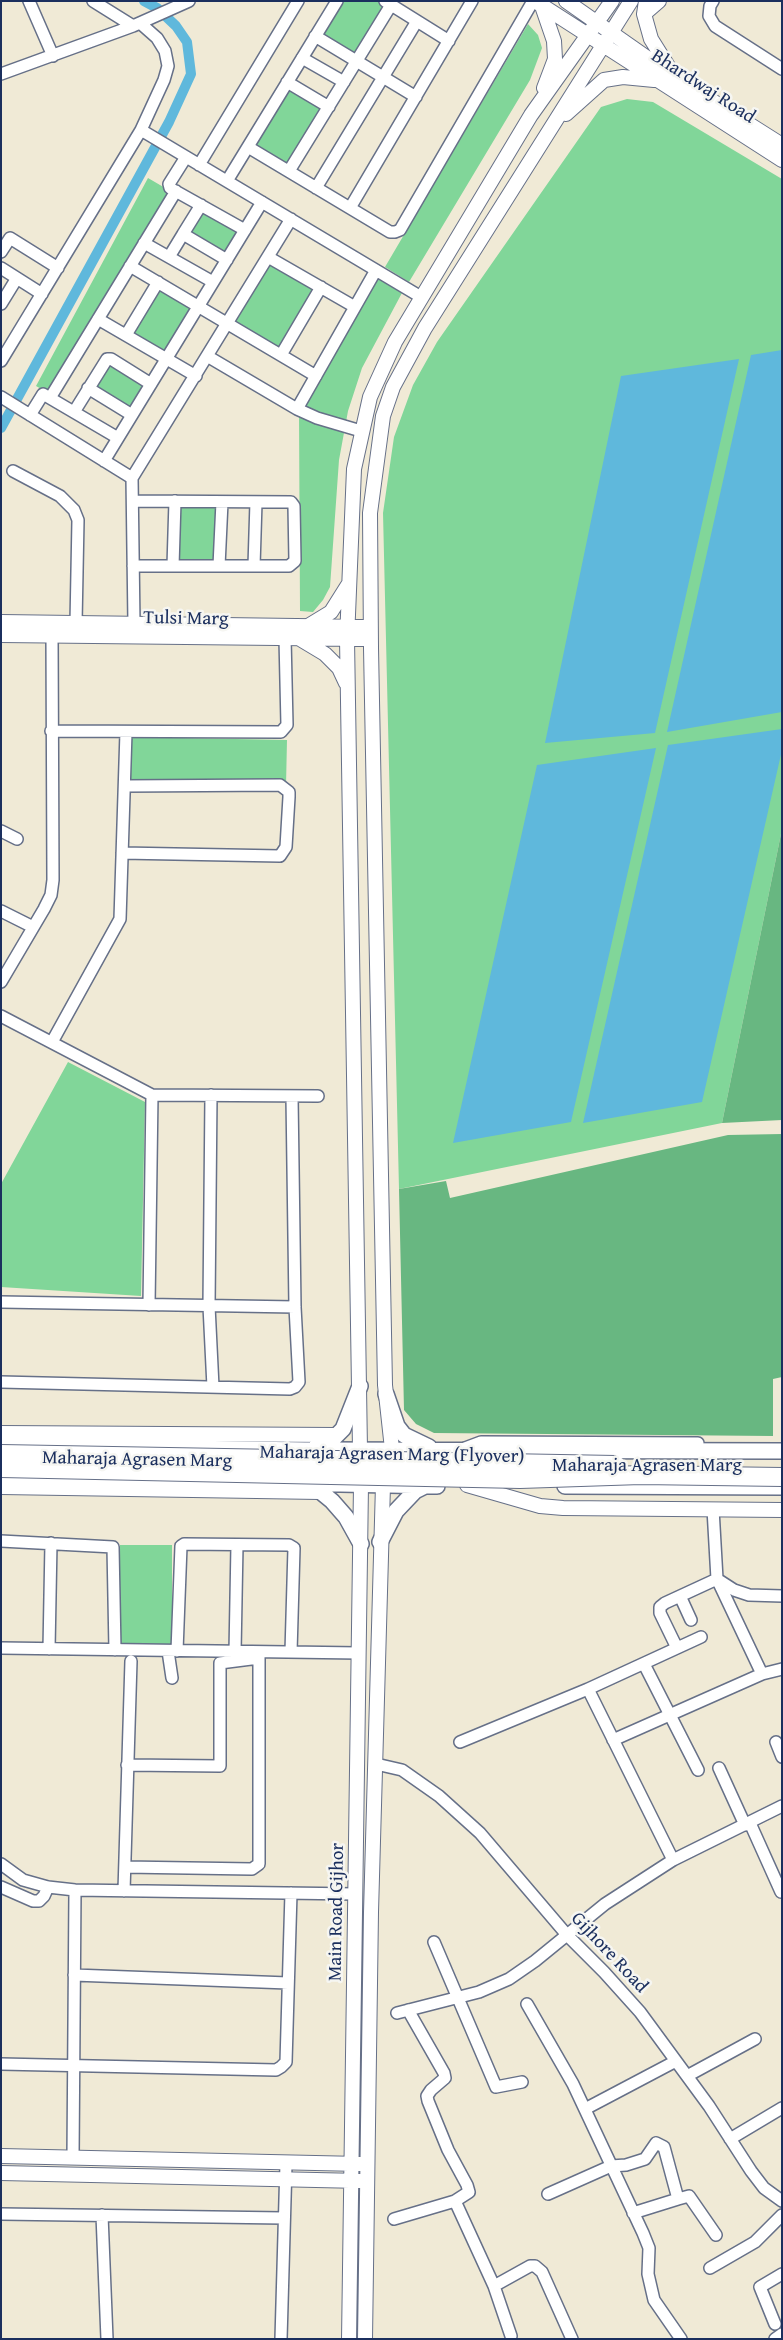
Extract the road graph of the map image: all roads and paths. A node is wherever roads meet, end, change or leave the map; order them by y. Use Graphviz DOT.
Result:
graph roads {
  1 [pos="93,1"];
  2 [pos="189,1"];
  3 [pos="298,1"];
  4 [pos="336,1"];
  5 [pos="472,1"];
  6 [pos="566,1"];
  7 [pos="612,1"];
  8 [pos="631,1"];
  9 [pos="659,1"];
  10 [pos="713,1"];
  11 [pos="30,2"];
  12 [pos="388,3"];
  13 [pos="537,3"];
  14 [pos="645,8"];
  15 [pos="417,21"];
  16 [pos="597,22"];
  17 [pos="140,23"];
  18 [pos="612,33"];
  19 [pos="315,36"];
  20 [pos="588,36"];
  21 [pos="449,41"];
  22 [pos="603,46"];
  23 [pos="53,56"];
  24 [pos="302,58"];
  25 [pos="357,61"];
  26 [pos="782,69"];
  27 [pos="1,74"];
  28 [pos="674,76"];
  29 [pos="383,77"];
  30 [pos="660,81"];
  31 [pos="287,82"];
  32 [pos="344,82"];
  33 [pos="416,97"];
  34 [pos="329,106"];
  35 [pos="531,115"];
  36 [pos="550,129"];
  37 [pos="145,133"];
  38 [pos="782,145"];
  39 [pos="248,147"];
  40 [pos="186,157"];
  41 [pos="782,160"];
  42 [pos="199,165"];
  43 [pos="289,171"];
  44 [pos="227,181"];
  45 [pos="316,188"];
  46 [pos="176,191"];
  47 [pos="262,202"];
  48 [pos="201,205"];
  49 [pos="350,208"];
  50 [pos="291,220"];
  51 [pos="245,230"];
  52 [pos="183,234"];
  53 [pos="144,243"];
  54 [pos="1,252"];
  55 [pos="170,257"];
  56 [pos="268,257"];
  57 [pos="227,260"];
  58 [pos="130,266"];
  59 [pos="1,268"];
  60 [pos="58,268"];
  61 [pos="376,270"];
  62 [pos="17,278"];
  63 [pos="158,282"];
  64 [pos="213,282"];
  65 [pos="321,287"];
  66 [pos="42,294"];
  67 [pos="421,297"];
  68 [pos="1,304"];
  69 [pos="199,306"];
  70 [pos="355,307"];
  71 [pos="98,319"];
  72 [pos="228,323"];
  73 [pos="126,335"];
  74 [pos="281,355"];
  75 [pos="207,356"];
  76 [pos="167,359"];
  77 [pos="1,361"];
  78 [pos="196,376"];
  79 [pos="316,376"];
  80 [pos="151,384"];
  81 [pos="88,388"];
  82 [pos="3,398"];
  83 [pos="50,398"];
  84 [pos="297,409"];
  85 [pos="26,412"];
  86 [pos="74,412"];
  87 [pos="132,415"];
  88 [pos="361,431"];
  89 [pos="118,438"];
  90 [pos="104,461"];
  91 [pos="13,471"];
  92 [pos="132,478"];
  93 [pos="133,501"];
  94 [pos="175,501"];
  95 [pos="222,502"];
  96 [pos="256,502"];
  97 [pos="133,566"];
  98 [pos="173,566"];
  99 [pos="219,566"];
  100 [pos="254,566"];
  101 [pos="349,584"];
  102 [pos="1,622"];
  103 [pos="76,623"];
  104 [pos="134,624"];
  105 [pos="308,626"];
  106 [pos="347,633"];
  107 [pos="370,633"];
  108 [pos="1,635"];
  109 [pos="52,635"];
  110 [pos="285,638"];
  111 [pos="300,638"];
  112 [pos="348,688"];
  113 [pos="51,731"];
  114 [pos="126,732"];
  115 [pos="125,786"];
  116 [pos="1,831"];
  117 [pos="17,840"];
  118 [pos="122,853"];
  119 [pos="1,911"];
  120 [pos="33,927"];
  121 [pos="1,982"];
  122 [pos="1,1016"];
  123 [pos="52,1042"];
  124 [pos="152,1095"];
  125 [pos="211,1095"];
  126 [pos="318,1096"];
  127 [pos="292,1097"];
  128 [pos="1,1302"];
  129 [pos="148,1305"];
  130 [pos="210,1306"];
  131 [pos="295,1307"];
  132 [pos="1,1382"];
  133 [pos="360,1386"];
  134 [pos="213,1387"];
  135 [pos="386,1394"];
  136 [pos="1,1433"];
  137 [pos="336,1435"];
  138 [pos="1,1444"];
  139 [pos="782,1444"];
  140 [pos="122,1447"];
  141 [pos="360,1449"];
  142 [pos="392,1449"];
  143 [pos="305,1450"];
  144 [pos="438,1450"];
  145 [pos="461,1450"];
  146 [pos="718,1450"];
  147 [pos="782,1451"];
  148 [pos="1,1454"];
  149 [pos="782,1467"];
  150 [pos="1,1468"];
  151 [pos="1,1477"];
  152 [pos="782,1477"];
  153 [pos="123,1480"];
  154 [pos="303,1484"];
  155 [pos="361,1485"];
  156 [pos="383,1485"];
  157 [pos="467,1485"];
  158 [pos="426,1486"];
  159 [pos="716,1486"];
  160 [pos="1,1487"];
  161 [pos="782,1487"];
  162 [pos="321,1492"];
  163 [pos="713,1509"];
  164 [pos="782,1510"];
  165 [pos="1,1541"];
  166 [pos="380,1542"];
  167 [pos="51,1543"];
  168 [pos="361,1544"];
  169 [pos="237,1545"];
  170 [pos="717,1579"];
  171 [pos="680,1596"];
  172 [pos="782,1596"];
  173 [pos="691,1620"];
  174 [pos="701,1637"];
  175 [pos="1,1648"];
  176 [pos="677,1648"];
  177 [pos="49,1649"];
  178 [pos="115,1650"];
  179 [pos="173,1651"];
  180 [pos="234,1652"];
  181 [pos="291,1652"];
  182 [pos="359,1654"];
  183 [pos="259,1655"];
  184 [pos="131,1661"];
  185 [pos="644,1664"];
  186 [pos="782,1670"];
  187 [pos="762,1674"];
  188 [pos="172,1678"];
  189 [pos="588,1688"];
  190 [pos="670,1713"];
  191 [pos="613,1740"];
  192 [pos="460,1742"];
  193 [pos="776,1742"];
  194 [pos="782,1757"];
  195 [pos="376,1764"];
  196 [pos="127,1765"];
  197 [pos="719,1768"];
  198 [pos="698,1770"];
  199 [pos="782,1806"];
  200 [pos="747,1824"];
  201 [pos="673,1860"];
  202 [pos="1,1864"];
  203 [pos="125,1867"];
  204 [pos="1,1886"];
  205 [pos="48,1887"];
  206 [pos="76,1890"];
  207 [pos="124,1891"];
  208 [pos="781,1892"];
  209 [pos="290,1893"];
  210 [pos="355,1894"];
  211 [pos="567,1936"];
  212 [pos="434,1942"];
  213 [pos="74,1975"];
  214 [pos="288,1983"];
  215 [pos="456,1998"];
  216 [pos="527,2004"];
  217 [pos="755,2039"];
  218 [pos="676,2061"];
  219 [pos="1,2064"];
  220 [pos="73,2066"];
  221 [pos="687,2076"];
  222 [pos="522,2082"];
  223 [pos="782,2108"];
  224 [pos="585,2109"];
  225 [pos="730,2139"];
  226 [pos="1,2156"];
  227 [pos="73,2158"];
  228 [pos="352,2164"];
  229 [pos="368,2164"];
  230 [pos="611,2166"];
  231 [pos="285,2171"];
  232 [pos="1,2173"];
  233 [pos="352,2180"];
  234 [pos="367,2181"];
  235 [pos="548,2194"];
  236 [pos="678,2199"];
  237 [pos="456,2201"];
  238 [pos="782,2202"];
  239 [pos="633,2213"];
  240 [pos="1,2214"];
  241 [pos="102,2215"];
  242 [pos="782,2215"];
  243 [pos="284,2218"];
  244 [pos="394,2219"];
  245 [pos="716,2235"];
  246 [pos="710,2268"];
  247 [pos="782,2274"];
  248 [pos="494,2286"];
  249 [pos="778,2329"];
  250 [pos="511,2336"];
  251 [pos="106,2339"];
  252 [pos="281,2339"];
  253 [pos="349,2339"];
  254 [pos="366,2339"];
  255 [pos="572,2339"];
  256 [pos="682,2339"];
  257 [pos="775,2339"];
  1 -- 17 [label="street"];
  2 -- 17 [label="street"];
  3 -- 42 [label="street"];
  4 -- 19 [label="street"];
  5 -- 21 [label="street"];
  6 -- 16 [label="street, Bhardwaj Road"];
  7 -- 16 [label="street"];
  8 -- 18 [label="street"];
  9 -- 14 [label="street"];
  10 -- 26 [label="street"];
  11 -- 23 [label="street"];
  12 -- 15 [label="street"];
  12 -- 25 [label="street"];
  13 -- 20 [label="street, Bhardwaj Road"];
  13 -- 35 [label="street"];
  13 -- 49 [label="street"];
  14 -- 28 [label="street"];
  15 -- 21 [label="street"];
  15 -- 29 [label="street"];
  16 -- 18 [label="street, Bhardwaj Road"];
  16 -- 20 [label="street"];
  17 -- 23 [label="street"];
  17 -- 37 [label="street"];
  18 -- 22 [label="street"];
  18 -- 28 [label="street, Bhardwaj Road"];
  19 -- 24 [label="street"];
  19 -- 25 [label="street"];
  20 -- 22 [label="street, Bhardwaj Road"];
  20 -- 35 [label="street"];
  21 -- 33 [label="street"];
  22 -- 30 [label="street, Bhardwaj Road"];
  22 -- 36 [label="street"];
  23 -- 27 [label="street"];
  24 -- 31 [label="street"];
  24 -- 32 [label="street"];
  25 -- 29 [label="street"];
  25 -- 32 [label="street"];
  28 -- 38 [label="street, Bhardwaj Road"];
  29 -- 33 [label="street"];
  29 -- 45 [label="street"];
  30 -- 36 [label="street"];
  30 -- 41 [label="street, Bhardwaj Road"];
  31 -- 34 [label="street"];
  31 -- 39 [label="street"];
  32 -- 34 [label="street"];
  33 -- 49 [label="street"];
  34 -- 43 [label="street"];
  35 -- 67 [label="street"];
  36 -- 107 [label="street"];
  37 -- 40 [label="street"];
  37 -- 60 [label="street"];
  39 -- 43 [label="street"];
  39 -- 44 [label="street"];
  40 -- 42 [label="street"];
  40 -- 46 [label="street"];
  42 -- 44 [label="street"];
  43 -- 45 [label="street"];
  44 -- 47 [label="street"];
  45 -- 49 [label="street"];
  46 -- 48 [label="street"];
  46 -- 53 [label="street"];
  47 -- 50 [label="street"];
  47 -- 51 [label="street"];
  48 -- 51 [label="street"];
  48 -- 52 [label="street"];
  50 -- 56 [label="street"];
  50 -- 61 [label="street"];
  51 -- 57 [label="street"];
  52 -- 55 [label="street"];
  52 -- 57 [label="street"];
  53 -- 55 [label="street"];
  53 -- 58 [label="street"];
  54 -- 60 [label="street"];
  55 -- 64 [label="street"];
  56 -- 65 [label="street"];
  56 -- 72 [label="street"];
  57 -- 64 [label="street"];
  58 -- 63 [label="street"];
  58 -- 71 [label="street"];
  59 -- 62 [label="street"];
  60 -- 66 [label="street"];
  61 -- 67 [label="street"];
  61 -- 70 [label="street"];
  62 -- 66 [label="street"];
  62 -- 68 [label="street"];
  63 -- 69 [label="street"];
  63 -- 73 [label="street"];
  64 -- 69 [label="street"];
  65 -- 70 [label="street"];
  65 -- 74 [label="street"];
  66 -- 77 [label="street"];
  67 -- 88 [label="street"];
  69 -- 72 [label="street"];
  69 -- 76 [label="street"];
  70 -- 79 [label="street"];
  71 -- 73 [label="street"];
  71 -- 83 [label="street"];
  72 -- 74 [label="street"];
  72 -- 75 [label="street"];
  73 -- 76 [label="street"];
  74 -- 79 [label="street"];
  75 -- 78 [label="street"];
  75 -- 84 [label="street"];
  76 -- 78 [label="street"];
  76 -- 80 [label="street"];
  78 -- 92 [label="street"];
  79 -- 84 [label="street"];
  80 -- 81 [label="street"];
  80 -- 87 [label="street"];
  81 -- 86 [label="street"];
  81 -- 87 [label="street"];
  82 -- 85 [label="street"];
  83 -- 85 [label="street"];
  83 -- 86 [label="street"];
  84 -- 88 [label="street"];
  85 -- 90 [label="street"];
  86 -- 89 [label="street"];
  87 -- 89 [label="street"];
  88 -- 101 [label="street"];
  89 -- 90 [label="street"];
  90 -- 92 [label="street"];
  91 -- 103 [label="street"];
  92 -- 93 [label="street"];
  93 -- 94 [label="street"];
  93 -- 97 [label="street"];
  94 -- 95 [label="street"];
  94 -- 98 [label="street"];
  95 -- 96 [label="street"];
  95 -- 99 [label="street"];
  96 -- 100 [label="street"];
  96 -- 100 [label="street"];
  97 -- 98 [label="street"];
  97 -- 104 [label="street"];
  98 -- 99 [label="street"];
  99 -- 100 [label="street"];
  101 -- 105 [label="street"];
  101 -- 106 [label="street"];
  102 -- 103 [label="street, Tulsi Marg"];
  103 -- 104 [label="street, Tulsi Marg"];
  104 -- 105 [label="street, Tulsi Marg"];
  105 -- 106 [label="street, Tulsi Marg"];
  106 -- 107 [label="street, Tulsi Marg"];
  106 -- 111 [label="street, Tulsi Marg"];
  106 -- 112 [label="street"];
  107 -- 135 [label="street"];
  108 -- 109 [label="street, Tulsi Marg"];
  109 -- 110 [label="street, Tulsi Marg"];
  109 -- 113 [label="street"];
  110 -- 111 [label="street, Tulsi Marg"];
  110 -- 114 [label="street"];
  111 -- 112 [label="street"];
  112 -- 133 [label="street"];
  113 -- 114 [label="street"];
  113 -- 120 [label="street"];
  114 -- 115 [label="street"];
  115 -- 118 [label="street"];
  115 -- 118 [label="street"];
  116 -- 117 [label="street"];
  118 -- 123 [label="street"];
  119 -- 120 [label="street"];
  120 -- 121 [label="street"];
  122 -- 123 [label="street"];
  123 -- 124 [label="street"];
  124 -- 125 [label="street"];
  124 -- 129 [label="street"];
  125 -- 127 [label="street"];
  125 -- 130 [label="street"];
  126 -- 127 [label="street"];
  127 -- 131 [label="street"];
  128 -- 129 [label="street"];
  129 -- 130 [label="street"];
  130 -- 131 [label="street"];
  130 -- 134 [label="street"];
  131 -- 134 [label="street"];
  132 -- 134 [label="street"];
  133 -- 137 [label="main road"];
  133 -- 141 [label="street"];
  135 -- 142 [label="street"];
  135 -- 144 [label="main road"];
  136 -- 137 [label="street"];
  137 -- 143 [label="main road"];
  138 -- 140 [label="main road, Maharaja Agrasen Marg"];
  139 -- 145 [label="street"];
  140 -- 143 [label="main road, Maharaja Agrasen Marg"];
  140 -- 153 [label="main road"];
  141 -- 142 [label="main road, Maharaja Agrasen Marg"];
  141 -- 143 [label="main road, Maharaja Agrasen Marg"];
  142 -- 144 [label="main road, Maharaja Agrasen Marg"];
  144 -- 145 [label="main road, Maharaja Agrasen Marg"];
  145 -- 146 [label="main road, Maharaja Agrasen Marg"];
  146 -- 147 [label="main road, Maharaja Agrasen Marg"];
  146 -- 159 [label="main road"];
  148 -- 149 [label="main road, Maharaja Agrasen Marg (Flyover), bridge"];
  150 -- 152 [label="main road, Maharaja Agrasen Marg (Flyover), bridge"];
  151 -- 153 [label="main road, Maharaja Agrasen Marg"];
  153 -- 154 [label="main road, Maharaja Agrasen Marg"];
  154 -- 155 [label="main road, Maharaja Agrasen Marg"];
  154 -- 162 [label="main road"];
  155 -- 156 [label="main road, Maharaja Agrasen Marg"];
  155 -- 168 [label="street, Main Road Gijhor"];
  156 -- 158 [label="main road, Maharaja Agrasen Marg"];
  156 -- 166 [label="street, Main Road Gijhor"];
  157 -- 158 [label="main road, Maharaja Agrasen Marg"];
  157 -- 159 [label="main road, Maharaja Agrasen Marg"];
  157 -- 163 [label="street"];
  158 -- 166 [label="main road"];
  159 -- 161 [label="main road, Maharaja Agrasen Marg"];
  160 -- 162 [label="street"];
  162 -- 168 [label="main road"];
  163 -- 164 [label="street"];
  163 -- 170 [label="street"];
  165 -- 167 [label="street"];
  166 -- 195 [label="street, Main Road Gijhor"];
  167 -- 177 [label="street"];
  167 -- 178 [label="street"];
  168 -- 182 [label="street, Main Road Gijhor"];
  169 -- 179 [label="street"];
  169 -- 180 [label="street"];
  169 -- 181 [label="street"];
  170 -- 171 [label="street"];
  170 -- 172 [label="street"];
  170 -- 187 [label="street"];
  171 -- 173 [label="street"];
  171 -- 176 [label="street"];
  174 -- 176 [label="street"];
  175 -- 177 [label="street"];
  176 -- 185 [label="street"];
  177 -- 178 [label="street"];
  178 -- 179 [label="street"];
  179 -- 180 [label="street"];
  179 -- 188 [label="street"];
  180 -- 183 [label="street"];
  181 -- 182 [label="street"];
  181 -- 183 [label="street"];
  182 -- 210 [label="street, Main Road Gijhor"];
  183 -- 196 [label="street"];
  183 -- 203 [label="street"];
  184 -- 196 [label="street"];
  185 -- 189 [label="street"];
  185 -- 190 [label="street"];
  186 -- 187 [label="street"];
  187 -- 190 [label="street"];
  189 -- 191 [label="street"];
  189 -- 192 [label="street"];
  190 -- 191 [label="street"];
  190 -- 198 [label="street"];
  191 -- 201 [label="street"];
  193 -- 194 [label="street"];
  195 -- 211 [label="street, Gijhore Road"];
  195 -- 229 [label="street, Main Road Gijhor"];
  196 -- 203 [label="street"];
  197 -- 200 [label="street"];
  199 -- 200 [label="street"];
  200 -- 201 [label="street"];
  200 -- 208 [label="street"];
  201 -- 211 [label="street"];
  202 -- 205 [label="street"];
  203 -- 207 [label="street"];
  204 -- 205 [label="street"];
  205 -- 206 [label="street"];
  206 -- 207 [label="street"];
  206 -- 213 [label="street"];
  207 -- 209 [label="street"];
  209 -- 210 [label="street"];
  209 -- 214 [label="street"];
  210 -- 228 [label="street, Main Road Gijhor"];
  211 -- 215 [label="street"];
  211 -- 218 [label="street, Gijhore Road"];
  212 -- 215 [label="street"];
  213 -- 214 [label="street"];
  213 -- 220 [label="street"];
  214 -- 220 [label="street"];
  215 -- 222 [label="street"];
  215 -- 237 [label="street"];
  216 -- 224 [label="street"];
  217 -- 221 [label="street"];
  218 -- 221 [label="street, Gijhore Road"];
  218 -- 224 [label="street"];
  219 -- 220 [label="street"];
  220 -- 227 [label="street"];
  221 -- 225 [label="street, Gijhore Road"];
  223 -- 225 [label="street"];
  224 -- 230 [label="street"];
  225 -- 238 [label="street, Gijhore Road"];
  226 -- 227 [label="street"];
  227 -- 231 [label="street"];
  228 -- 229 [label="street"];
  228 -- 231 [label="street"];
  228 -- 233 [label="street, Main Road Gijhor"];
  229 -- 234 [label="street, Main Road Gijhor"];
  230 -- 235 [label="street"];
  230 -- 236 [label="street"];
  230 -- 239 [label="street"];
  231 -- 232 [label="street"];
  231 -- 233 [label="street"];
  231 -- 243 [label="street"];
  233 -- 234 [label="street"];
  233 -- 253 [label="street, Main Road Gijhor"];
  234 -- 254 [label="street, Main Road Gijhor"];
  236 -- 239 [label="street"];
  236 -- 245 [label="street"];
  237 -- 244 [label="street"];
  237 -- 248 [label="street"];
  239 -- 256 [label="street"];
  240 -- 241 [label="street"];
  241 -- 243 [label="street"];
  241 -- 251 [label="street"];
  242 -- 246 [label="street"];
  243 -- 252 [label="street"];
  247 -- 249 [label="street"];
  248 -- 250 [label="street"];
  248 -- 255 [label="street"];
  249 -- 257 [label="street"];
}
